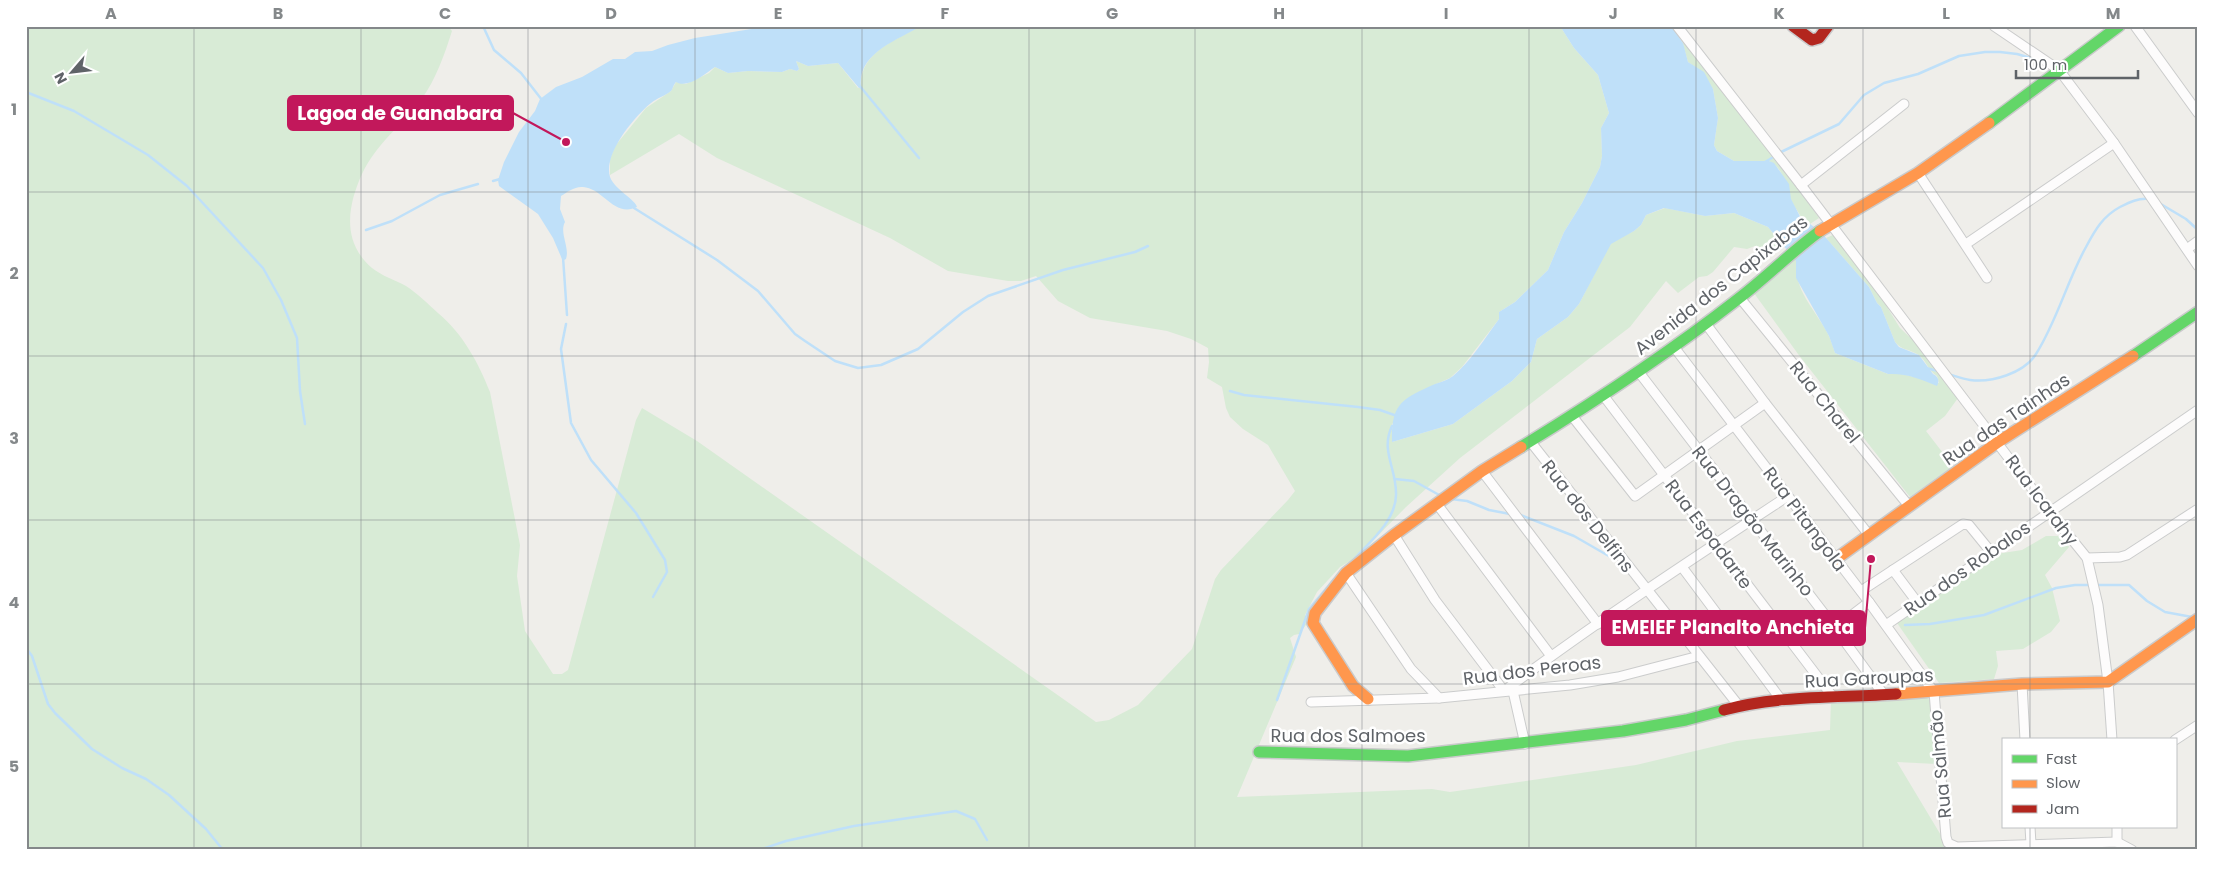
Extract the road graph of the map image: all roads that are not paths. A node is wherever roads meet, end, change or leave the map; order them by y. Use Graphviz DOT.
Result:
graph roads {
  1 [pos="1677,26"];
  2 [pos="1793,26"];
  3 [pos="1828,26"];
  4 [pos="1994,26"];
  5 [pos="2119,26"];
  6 [pos="2135,26"];
  7 [pos="2059,70"];
  8 [pos="1904,104"];
  9 [pos="2198,113"];
  10 [pos="2114,143"];
  11 [pos="1918,173"];
  12 [pos="1801,185"];
  13 [pos="1830,224"];
  14 [pos="2198,241"];
  15 [pos="1966,244"];
  16 [pos="2186,249"];
  17 [pos="2198,266"];
  18 [pos="1987,278"];
  19 [pos="1740,298"];
  20 [pos="2198,312"];
  21 [pos="1706,324"];
  22 [pos="1674,347"];
  23 [pos="1638,371"];
  24 [pos="1603,395"];
  25 [pos="1765,403"];
  26 [pos="2198,410"];
  27 [pos="1572,416"];
  28 [pos="1734,426"];
  29 [pos="1530,441"];
  30 [pos="1998,442"];
  31 [pos="1699,451"];
  32 [pos="1482,471"];
  33 [pos="1665,476"];
  34 [pos="1788,496"];
  35 [pos="1437,504"];
  36 [pos="1910,506"];
  37 [pos="2198,509"];
  38 [pos="2048,511"];
  39 [pos="1752,520"];
  40 [pos="1394,535"];
  41 [pos="1869,535"];
  42 [pos="1716,543"];
  43 [pos="1991,552"];
  44 [pos="2087,558"];
  45 [pos="1836,559"];
  46 [pos="1682,567"];
  47 [pos="1893,570"];
  48 [pos="1346,573"];
  49 [pos="1646,591"];
  50 [pos="1861,591"];
  51 [pos="1869,602"];
  52 [pos="1917,602"];
  53 [pos="2198,620"];
  54 [pos="1598,624"];
  55 [pos="1886,625"];
  56 [pos="1836,628"];
  57 [pos="1551,656"];
  58 [pos="1699,656"];
  59 [pos="2108,682"];
  60 [pos="2022,684"];
  61 [pos="1508,691"];
  62 [pos="1934,692"];
  63 [pos="1884,695"];
  64 [pos="1834,697"];
  65 [pos="1439,698"];
  66 [pos="1368,699"];
  67 [pos="1782,701"];
  68 [pos="1311,702"];
  69 [pos="1739,706"];
  70 [pos="2198,725"];
  71 [pos="2025,738"];
  72 [pos="2112,738"];
  73 [pos="2176,739"];
  74 [pos="1525,744"];
  75 [pos="1259,752"];
  76 [pos="2030,828"];
  77 [pos="2116,828"];
  78 [pos="2117,842"];
  79 [pos="2031,844"];
  80 [pos="2132,850"];
  1 -- 12 [label="street, Rua Icarahy"];
  2 -- 3 [label="street"];
  4 -- 7 [label="street"];
  5 -- 7 [label="street, Avenida dos Capixabas"];
  6 -- 9 [label="street"];
  7 -- 10 [label="street"];
  7 -- 11 [label="street, Avenida dos Capixabas"];
  8 -- 12 [label="street"];
  10 -- 15 [label="street"];
  10 -- 16 [label="street"];
  11 -- 13 [label="street, Avenida dos Capixabas"];
  11 -- 15 [label="street"];
  12 -- 13 [label="street, Rua Icarahy"];
  13 -- 19 [label="street, Avenida dos Capixabas"];
  13 -- 30 [label="street, Rua Icarahy"];
  14 -- 16 [label="street"];
  15 -- 18 [label="street"];
  16 -- 17 [label="street"];
  19 -- 21 [label="street, Avenida dos Capixabas"];
  19 -- 36 [label="street, Rua Charel"];
  20 -- 30 [label="street, Rua das Tainhas"];
  21 -- 22 [label="street, Avenida dos Capixabas"];
  21 -- 25 [label="street"];
  22 -- 23 [label="street, Avenida dos Capixabas"];
  22 -- 28 [label="street, Rua Pitangola"];
  23 -- 24 [label="street, Avenida dos Capixabas"];
  23 -- 31 [label="street, Rua Dragão Marinho"];
  24 -- 27 [label="street, Avenida dos Capixabas"];
  24 -- 33 [label="street, Rua Espadarte"];
  25 -- 28 [label="street"];
  25 -- 41 [label="street"];
  26 -- 38 [label="street, Rua dos Robalos"];
  27 -- 29 [label="street, Avenida dos Capixabas"];
  27 -- 33 [label="street"];
  28 -- 31 [label="street"];
  28 -- 34 [label="street, Rua Pitangola"];
  29 -- 32 [label="street, Avenida dos Capixabas"];
  29 -- 49 [label="street, Rua dos Delfins"];
  30 -- 36 [label="street, Rua das Tainhas"];
  30 -- 38 [label="street, Rua Icarahy"];
  31 -- 33 [label="street"];
  31 -- 39 [label="street, Rua Dragão Marinho"];
  32 -- 35 [label="street, Avenida dos Capixabas"];
  32 -- 54 [label="street"];
  33 -- 42 [label="street, Rua Espadarte"];
  34 -- 39 [label="street"];
  34 -- 45 [label="street, Rua Pitangola"];
  35 -- 40 [label="street, Avenida dos Capixabas"];
  35 -- 57 [label="street"];
  36 -- 41 [label="street, Rua das Tainhas"];
  37 -- 44 [label="street"];
  38 -- 43 [label="street, Rua dos Robalos"];
  38 -- 44 [label="street, Rua Icarahy"];
  39 -- 42 [label="street"];
  39 -- 56 [label="street, Rua Dragão Marinho"];
  40 -- 48 [label="street, Avenida dos Capixabas"];
  40 -- 61 [label="street"];
  41 -- 45 [label="street, Rua das Tainhas"];
  42 -- 46 [label="street"];
  42 -- 64 [label="street, Rua Espadarte"];
  43 -- 47 [label="street"];
  43 -- 52 [label="street, Rua dos Robalos"];
  44 -- 59 [label="street, Rua Icarahy"];
  45 -- 50 [label="street, Rua Pitangola"];
  46 -- 49 [label="street"];
  46 -- 67 [label="street"];
  47 -- 50 [label="street"];
  47 -- 52 [label="street"];
  48 -- 65 [label="street"];
  48 -- 66 [label="street, Avenida dos Capixabas"];
  49 -- 54 [label="street"];
  49 -- 58 [label="street, Rua dos Delfins"];
  50 -- 51 [label="street, Rua Pitangola"];
  51 -- 55 [label="street, Rua Pitangola"];
  51 -- 56 [label="street"];
  52 -- 55 [label="street, Rua dos Robalos"];
  53 -- 59 [label="street"];
  54 -- 57 [label="street"];
  55 -- 62 [label="street, Rua Pitangola"];
  56 -- 63 [label="street, Rua Dragão Marinho"];
  57 -- 61 [label="street"];
  58 -- 61 [label="street, Rua dos Peroas"];
  58 -- 69 [label="street, Rua dos Delfins"];
  59 -- 60 [label="street, Rua Garoupas"];
  59 -- 72 [label="street, Rua Icarahy"];
  60 -- 62 [label="street, Rua Garoupas"];
  60 -- 71 [label="street"];
  61 -- 65 [label="street, Rua dos Peroas"];
  61 -- 74 [label="street"];
  62 -- 63 [label="street, Rua Garoupas"];
  62 -- 79 [label="street, Rua Salmão"];
  63 -- 64 [label="street, Rua Garoupas"];
  64 -- 67 [label="street, Rua Garoupas"];
  65 -- 66 [label="street, Rua dos Peroas"];
  66 -- 68 [label="street, Rua dos Peroas"];
  67 -- 69 [label="street, Rua Garoupas"];
  69 -- 74 [label="street, Rua Garoupas"];
  70 -- 73 [label="street"];
  74 -- 75 [label="street, Rua dos Salmoes"];
  76 -- 79 [label="street"];
  77 -- 78 [label="street"];
  78 -- 79 [label="street"];
  78 -- 80 [label="street"];
}
